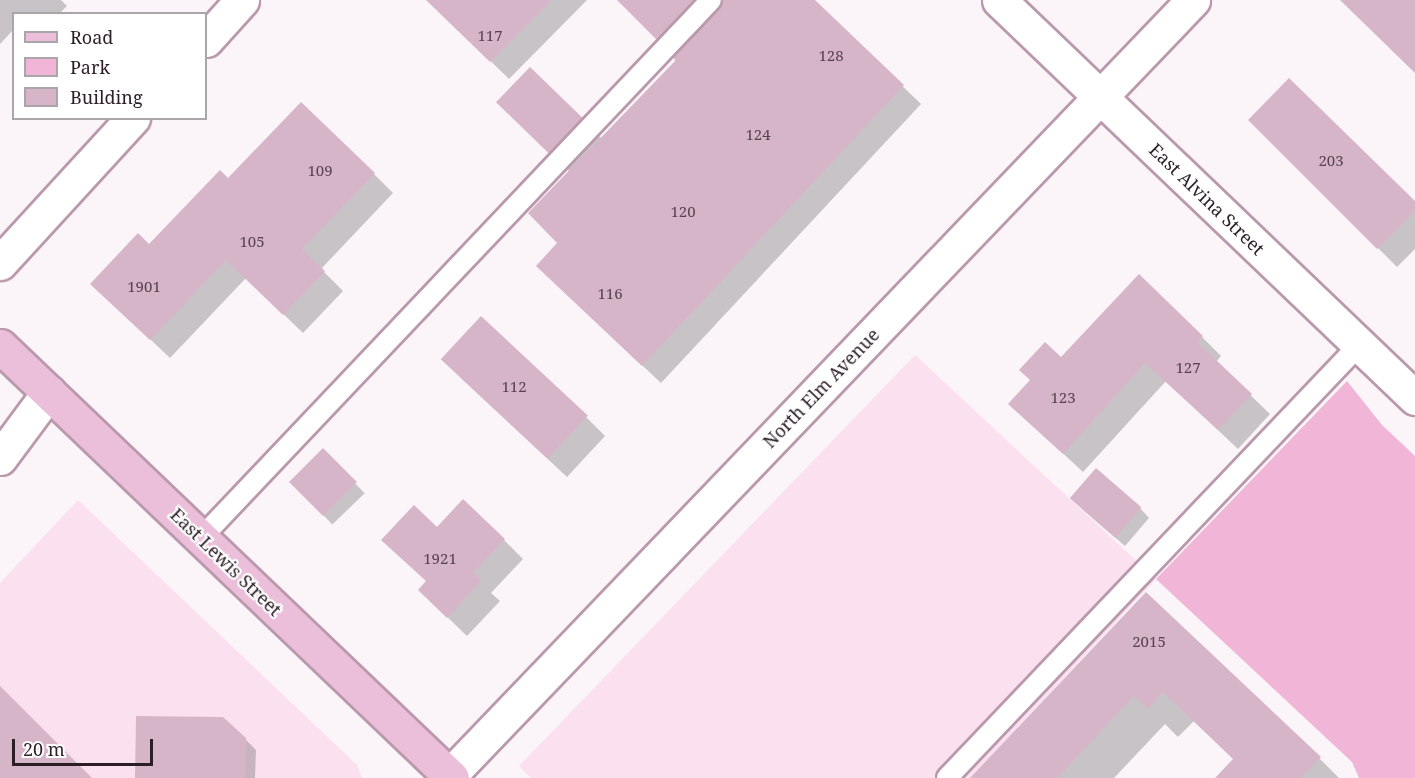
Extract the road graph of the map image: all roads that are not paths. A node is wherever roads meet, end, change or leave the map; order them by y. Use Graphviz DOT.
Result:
graph roads {
  1 [pos="242,0"];
  2 [pos="711,0"];
  3 [pos="999,0"];
  4 [pos="1193,0"];
  5 [pos="207,39"];
  6 [pos="1100,97"];
  7 [pos="131,120"];
  8 [pos="0,263"];
  9 [pos="1359,345"];
  10 [pos="0,346"];
  11 [pos="48,392"];
  12 [pos="1415,398"];
  13 [pos="0,458"];
  14 [pos="201,538"];
  15 [pos="449,777"];
  16 [pos="947,778"];
  1 -- 5 [label="street"];
  2 -- 14 [label="lane"];
  3 -- 6 [label="street, East Alvina Street"];
  4 -- 6 [label="street, North Elm Avenue"];
  6 -- 9 [label="street, East Alvina Street"];
  6 -- 15 [label="street, North Elm Avenue"];
  7 -- 8 [label="street"];
  9 -- 12 [label="street, East Alvina Street"];
  9 -- 16 [label="lane"];
  10 -- 11 [label="main road, East Lewis Street"];
  11 -- 13 [label="street"];
  11 -- 14 [label="main road, East Lewis Street"];
  14 -- 15 [label="main road, East Lewis Street"];
}
